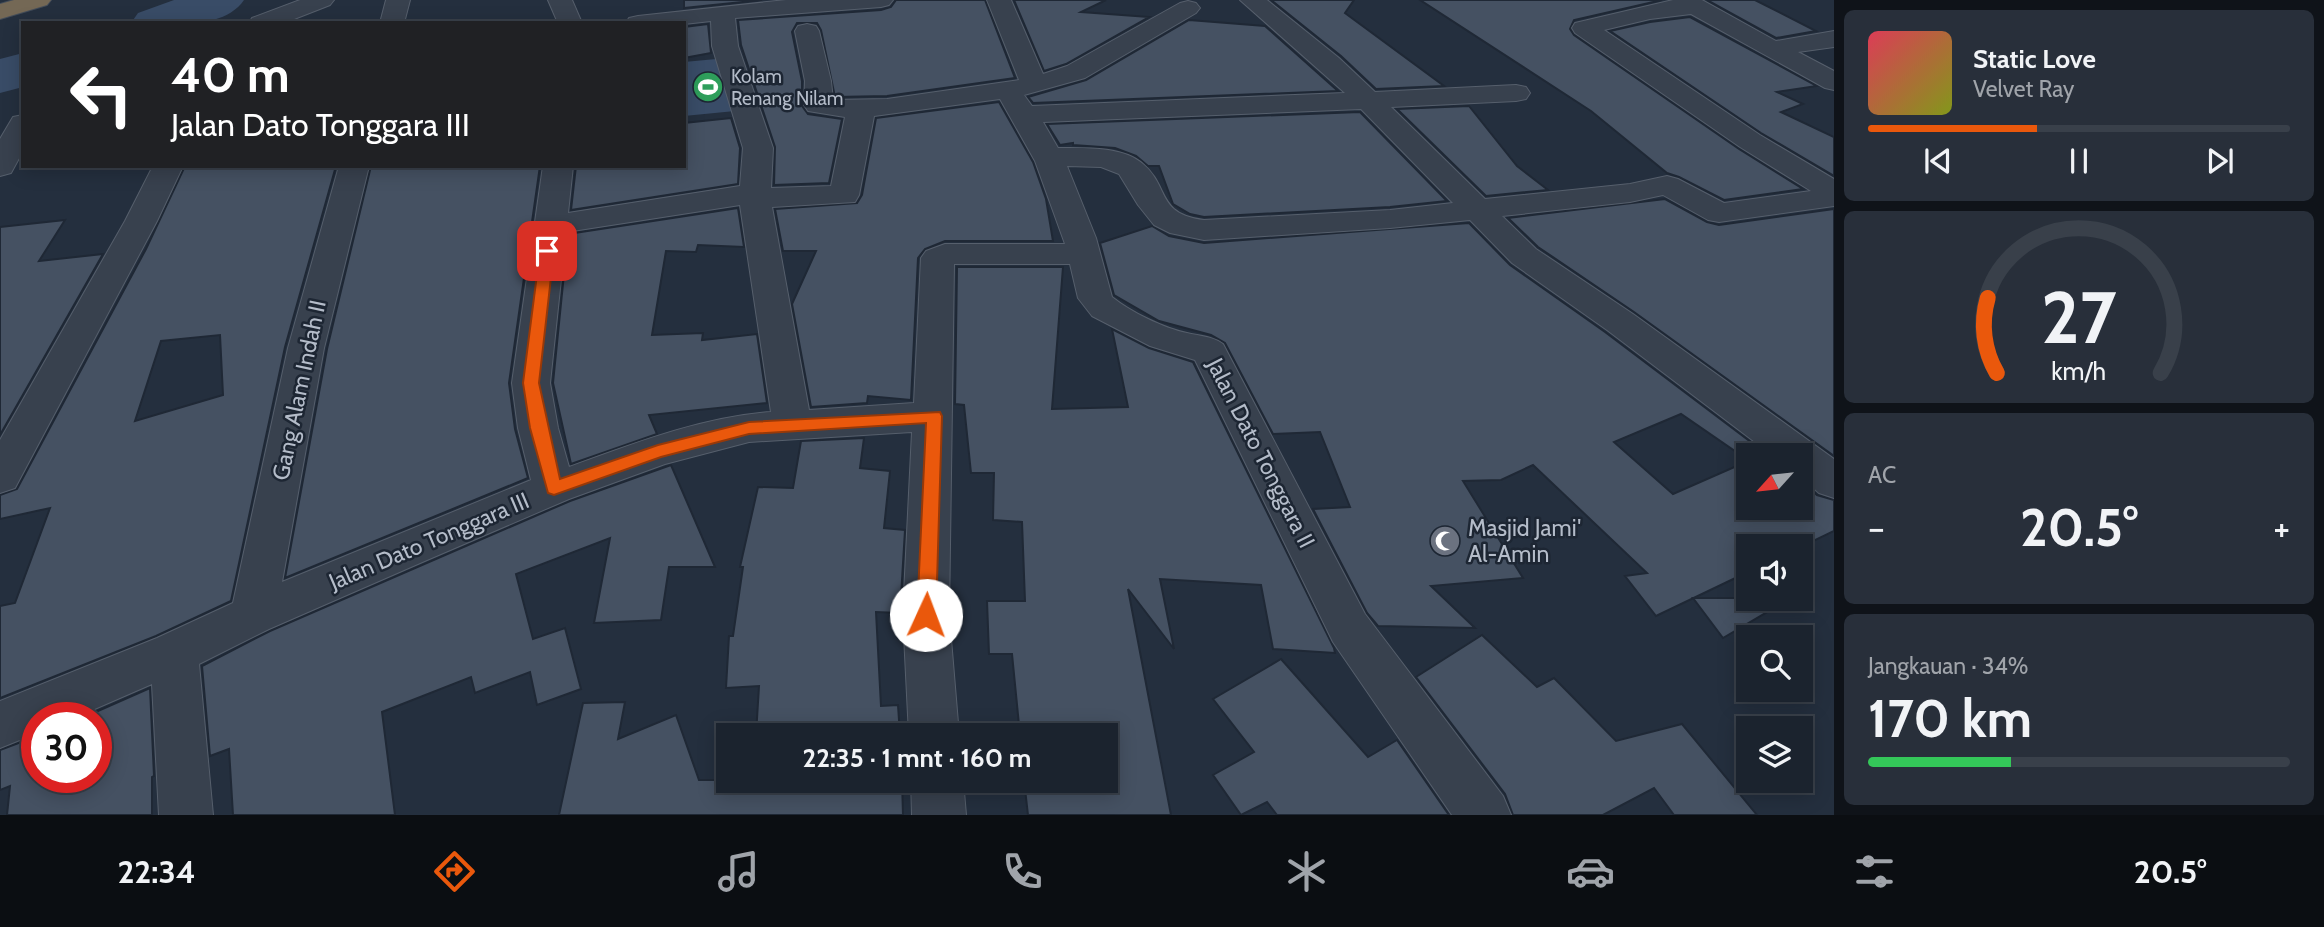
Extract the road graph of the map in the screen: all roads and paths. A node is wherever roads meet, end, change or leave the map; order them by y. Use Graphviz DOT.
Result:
graph roads {
  1 [pos="39,0"];
  2 [pos="322,0"];
  3 [pos="398,0"];
  4 [pos="560,0"];
  5 [pos="881,0"];
  6 [pos="999,0"];
  7 [pos="1252,0"];
  8 [pos="1690,3"];
  9 [pos="1188,8"];
  10 [pos="0,12"];
  11 [pos="722,12"];
  12 [pos="266,21"];
  13 [pos="393,21"];
  14 [pos="569,21"];
  15 [pos="653,21"];
  16 [pos="807,32"];
  17 [pos="1834,40"];
  18 [pos="1772,49"];
  19 [pos="1834,82"];
  20 [pos="1021,88"];
  21 [pos="1516,93"];
  22 [pos="1369,101"];
  23 [pos="21,109"];
  24 [pos="861,109"];
  25 [pos="1026,114"];
  26 [pos="0,117"];
  27 [pos="21,127"];
  28 [pos="1048,156"];
  29 [pos="0,167"];
  30 [pos="167,168"];
  31 [pos="353,168"];
  32 [pos="558,168"];
  33 [pos="1834,194"];
  34 [pos="755,196"];
  35 [pos="1476,210"];
  36 [pos="550,225"];
  37 [pos="1085,254"];
  38 [pos="934,416"];
  39 [pos="792,425"];
  40 [pos="1784,443"];
  41 [pos="1813,465"];
  42 [pos="2,470"];
  43 [pos="1834,482"];
  44 [pos="554,488"];
  45 [pos="253,615"];
  46 [pos="174,653"];
  47 [pos="933,723"];
  48 [pos="0,725"];
  49 [pos="938,793"];
  50 [pos="186,815"];
  51 [pos="939,815"];
  52 [pos="1484,815"];
  1 -- 10 [label="highway"];
  2 -- 12 [label="street"];
  3 -- 13 [label="street"];
  4 -- 14 [label="street"];
  5 -- 11 [label="street"];
  6 -- 20 [label="street"];
  7 -- 22 [label="street"];
  8 -- 18 [label="street"];
  8 -- 33 [label="street"];
  9 -- 20 [label="street"];
  11 -- 15 [label="street"];
  11 -- 34 [label="street"];
  16 -- 24 [label="street"];
  17 -- 18 [label="street"];
  18 -- 19 [label="street"];
  20 -- 24 [label="street"];
  20 -- 25 [label="street"];
  21 -- 22 [label="street"];
  22 -- 25 [label="street"];
  22 -- 35 [label="street"];
  23 -- 26 [label="street"];
  24 -- 34 [label="street"];
  25 -- 28 [label="street"];
  27 -- 29 [label="street"];
  28 -- 35 [label="street"];
  28 -- 37 [label="street"];
  30 -- 42 [label="street"];
  31 -- 45 [label="street, Gang Alam Indah II"];
  32 -- 36 [label="street"];
  33 -- 35 [label="street"];
  34 -- 36 [label="street"];
  34 -- 39 [label="street"];
  35 -- 40 [label="street"];
  36 -- 44 [label="street"];
  37 -- 38 [label="street"];
  37 -- 52 [label="street, Jalan Dato Tonggara II"];
  38 -- 39 [label="street, Jalan Dato Tonggara III"];
  38 -- 47 [label="street"];
  39 -- 44 [label="street, Jalan Dato Tonggara III"];
  41 -- 43 [label="street"];
  44 -- 45 [label="street, Jalan Dato Tonggara III"];
  45 -- 46 [label="street, Jalan Dato Tonggara III"];
  46 -- 48 [label="street, Jalan Dato Tonggara III"];
  46 -- 50 [label="street"];
  49 -- 51 [label="street"];
}
